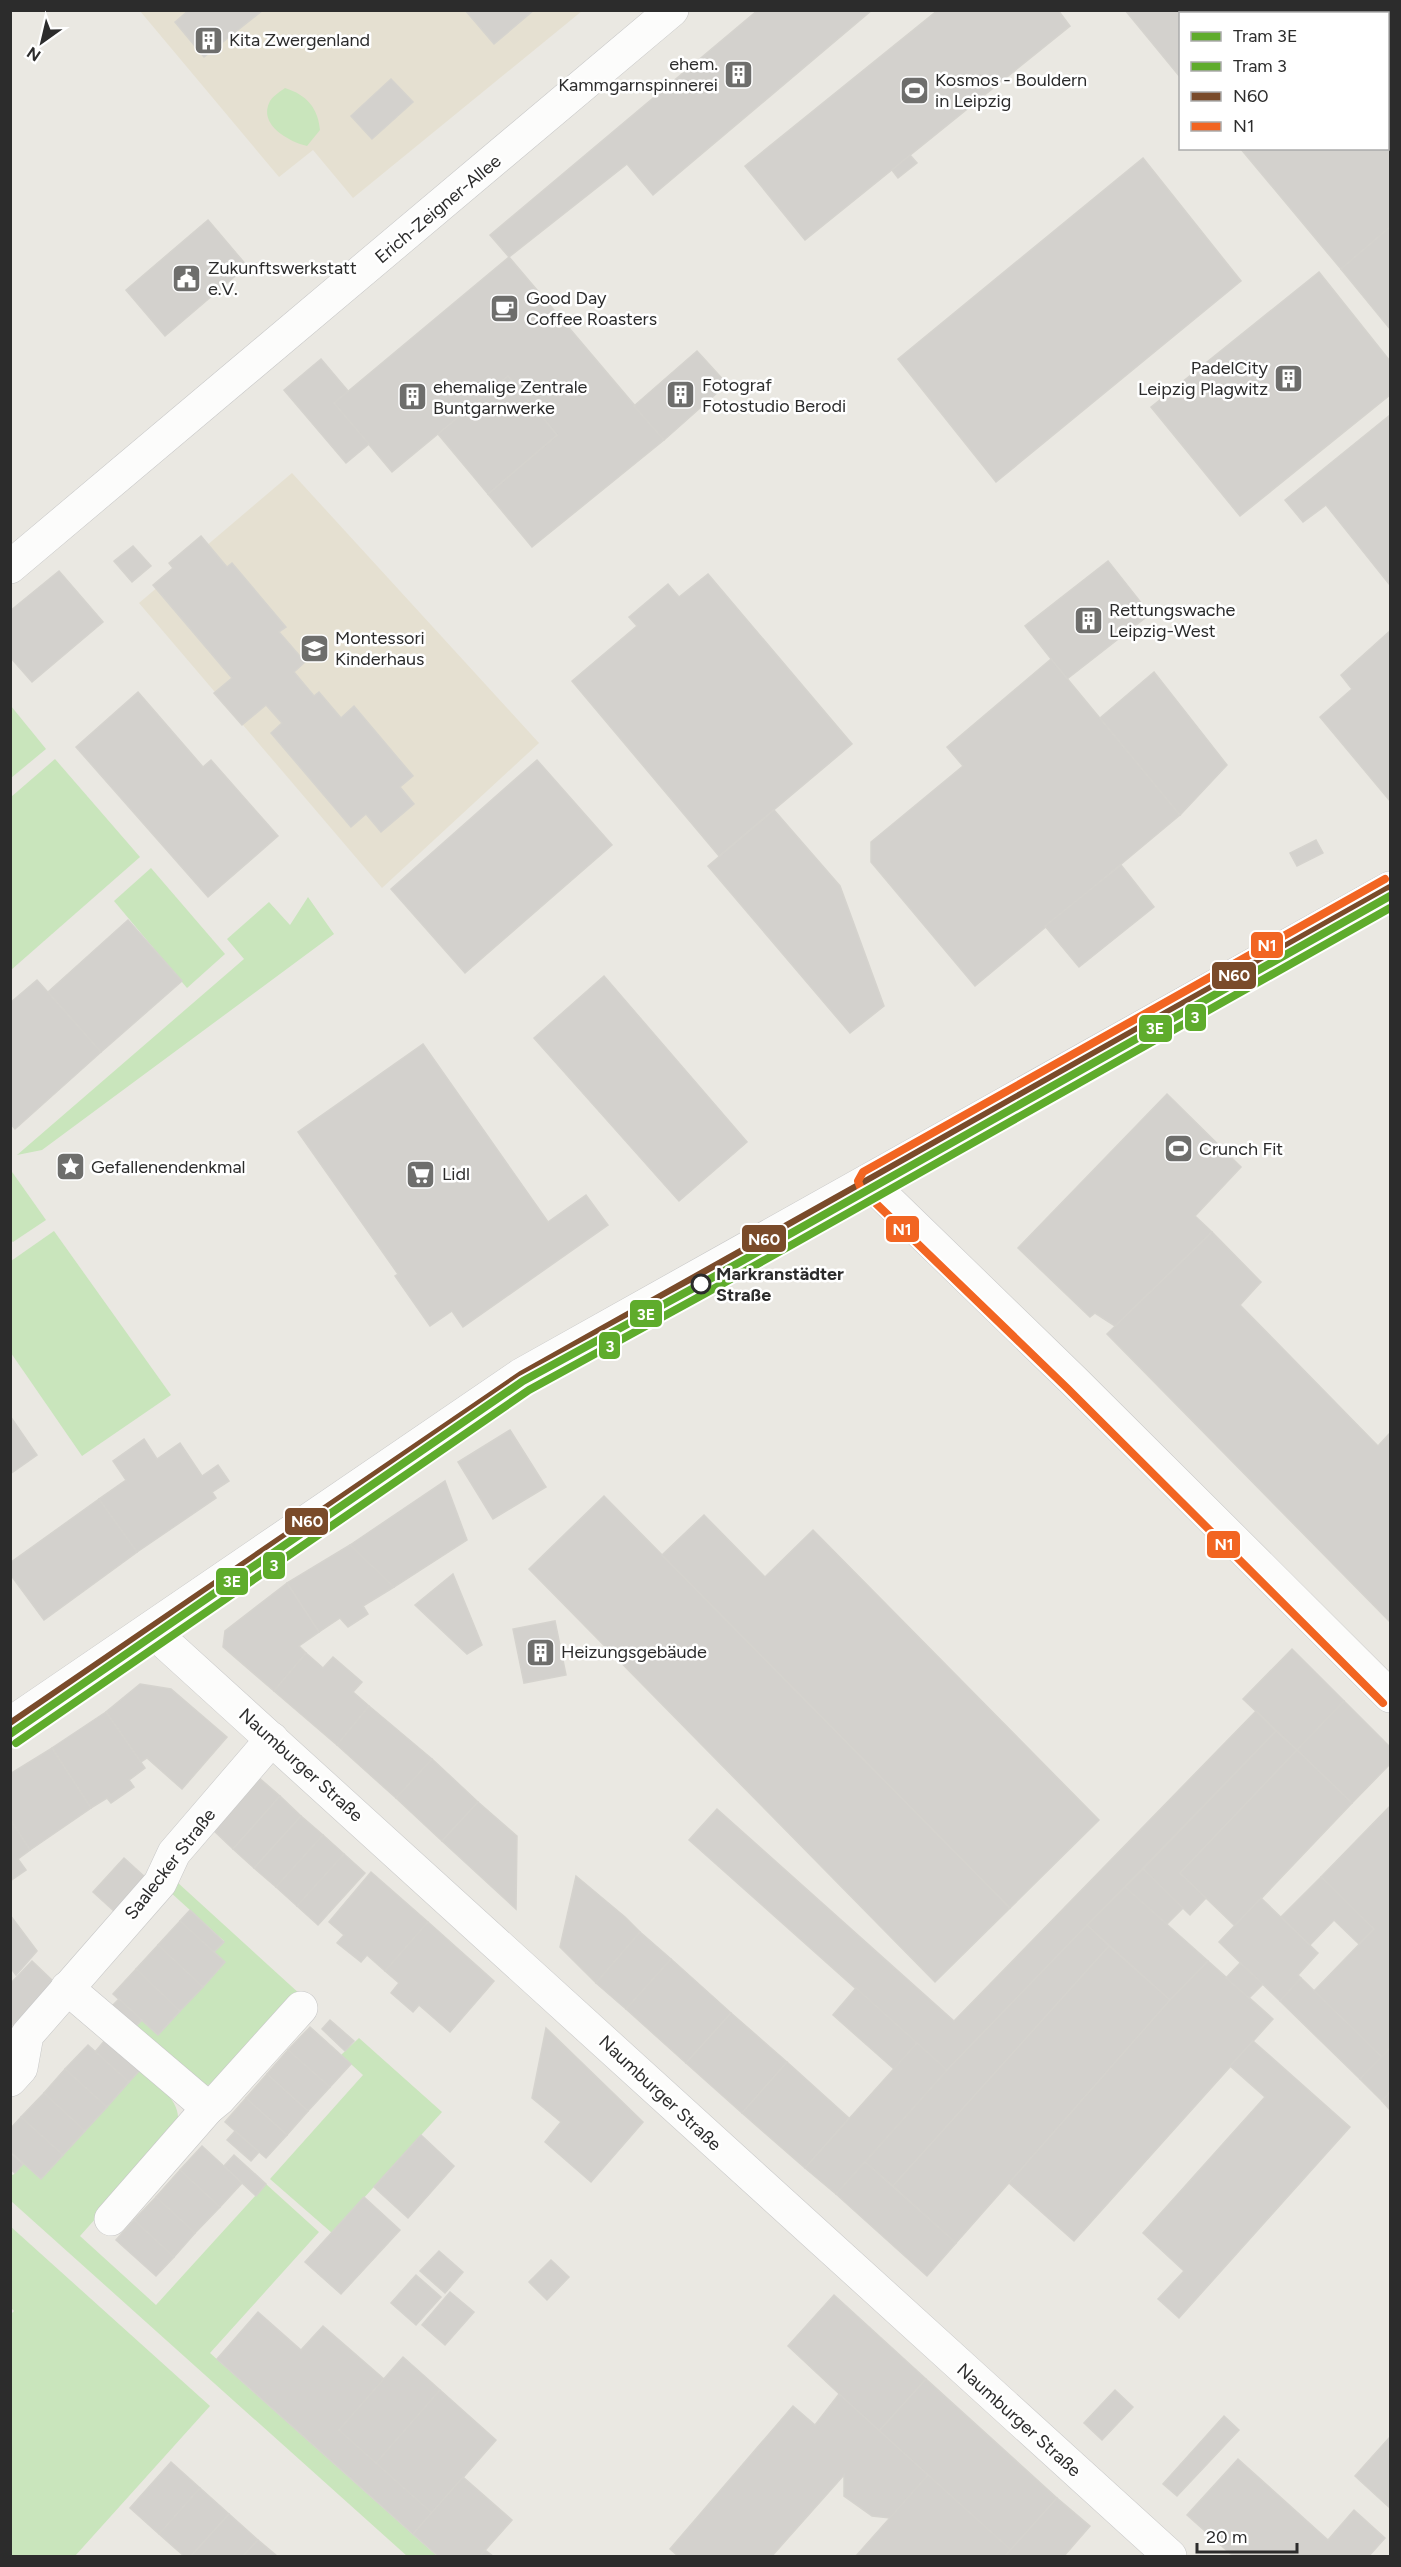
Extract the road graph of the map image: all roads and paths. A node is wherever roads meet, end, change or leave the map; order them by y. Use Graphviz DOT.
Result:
graph roads {
  1 [pos="672,10"];
  2 [pos="10,567"];
  3 [pos="1390,888"];
  4 [pos="868,1181"];
  5 [pos="150,1629"];
  6 [pos="1390,1696"];
  7 [pos="10,1724"];
  8 [pos="272,1739"];
  9 [pos="67,1988"];
  10 [pos="301,2008"];
  11 [pos="10,2080"];
  12 [pos="208,2108"];
  13 [pos="111,2219"];
  14 [pos="1170,2556"];
  1 -- 2 [label="street, Erich-Zeigner-Allee"];
  3 -- 4 [label="street"];
  4 -- 5 [label="street"];
  4 -- 6 [label="street"];
  5 -- 7 [label="street"];
  5 -- 8 [label="street, Naumburger Straße"];
  8 -- 9 [label="street, Saalecker Straße"];
  8 -- 14 [label="street, Naumburger Straße"];
  9 -- 11 [label="street, Saalecker Straße"];
  9 -- 12 [label="street"];
  10 -- 12 [label="street"];
  12 -- 13 [label="street"];
}
